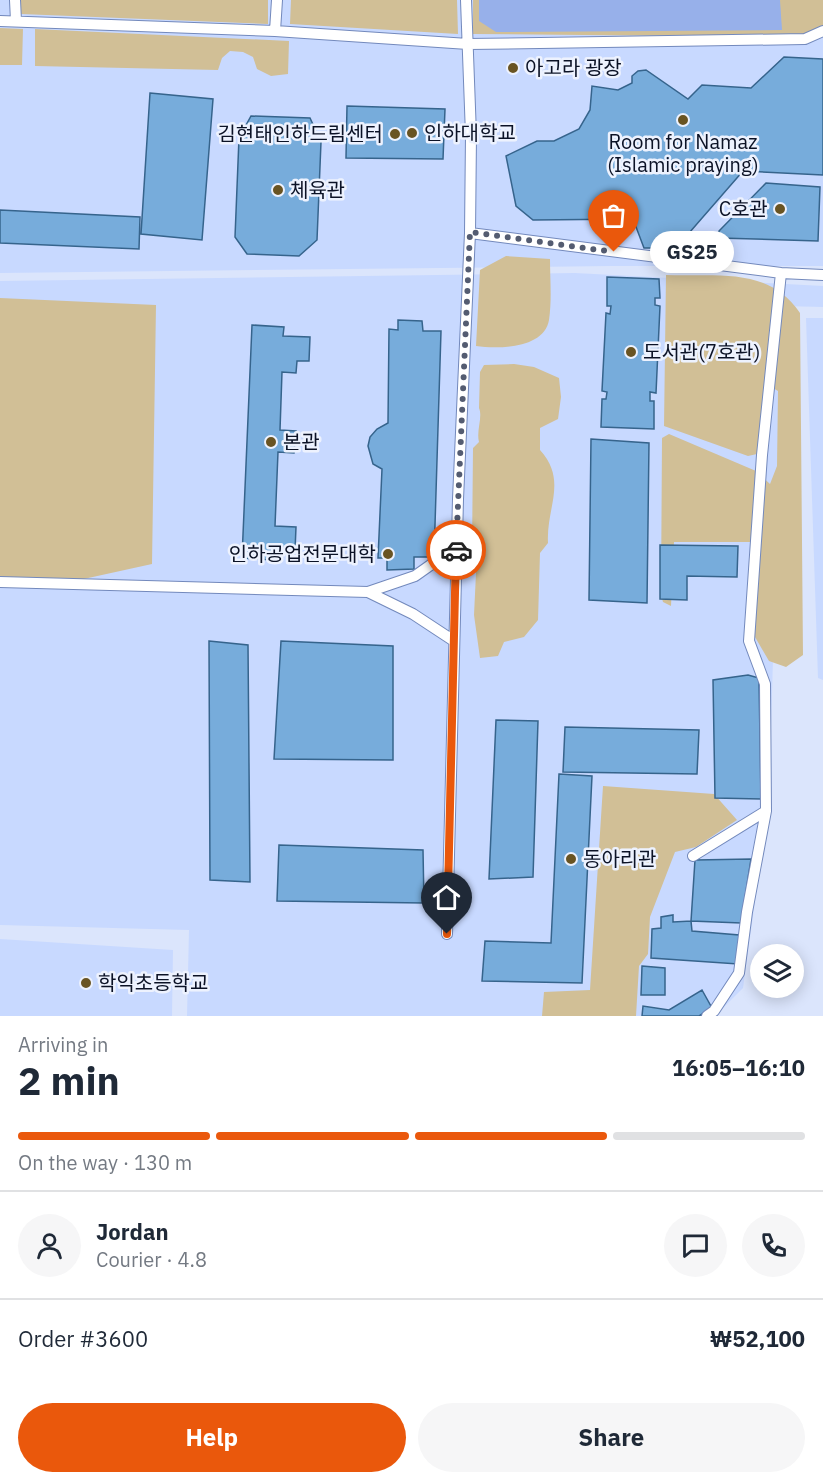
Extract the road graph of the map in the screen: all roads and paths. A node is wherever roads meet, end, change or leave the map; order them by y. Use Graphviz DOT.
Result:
graph roads {
  1 [pos="15,0"];
  2 [pos="276,0"];
  3 [pos="466,0"];
  4 [pos="0,21"];
  5 [pos="16,21"];
  6 [pos="275,32"];
  7 [pos="823,32"];
  8 [pos="805,39"];
  9 [pos="823,39"];
  10 [pos="468,44"];
  11 [pos="470,232"];
  12 [pos="781,273"];
  13 [pos="823,275"];
  14 [pos="456,547"];
  15 [pos="0,582"];
  16 [pos="368,592"];
  17 [pos="454,641"];
  18 [pos="766,811"];
  19 [pos="693,856"];
  20 [pos="447,934"];
  21 [pos="707,1016"];
  1 -- 5 [label="lane"];
  2 -- 6 [label="lane"];
  3 -- 10 [label="lane"];
  4 -- 5 [label="lane"];
  5 -- 6 [label="lane"];
  6 -- 10 [label="lane"];
  7 -- 8 [label="lane"];
  8 -- 9 [label="lane"];
  8 -- 10 [label="lane"];
  10 -- 11 [label="lane"];
  11 -- 12 [label="lane"];
  11 -- 14 [label="lane"];
  12 -- 13 [label="lane"];
  12 -- 18 [label="lane"];
  14 -- 16 [label="lane"];
  14 -- 17 [label="lane"];
  15 -- 16 [label="lane"];
  16 -- 17 [label="lane"];
  17 -- 20 [label="lane"];
  18 -- 19 [label="lane"];
  18 -- 21 [label="lane"];
}
